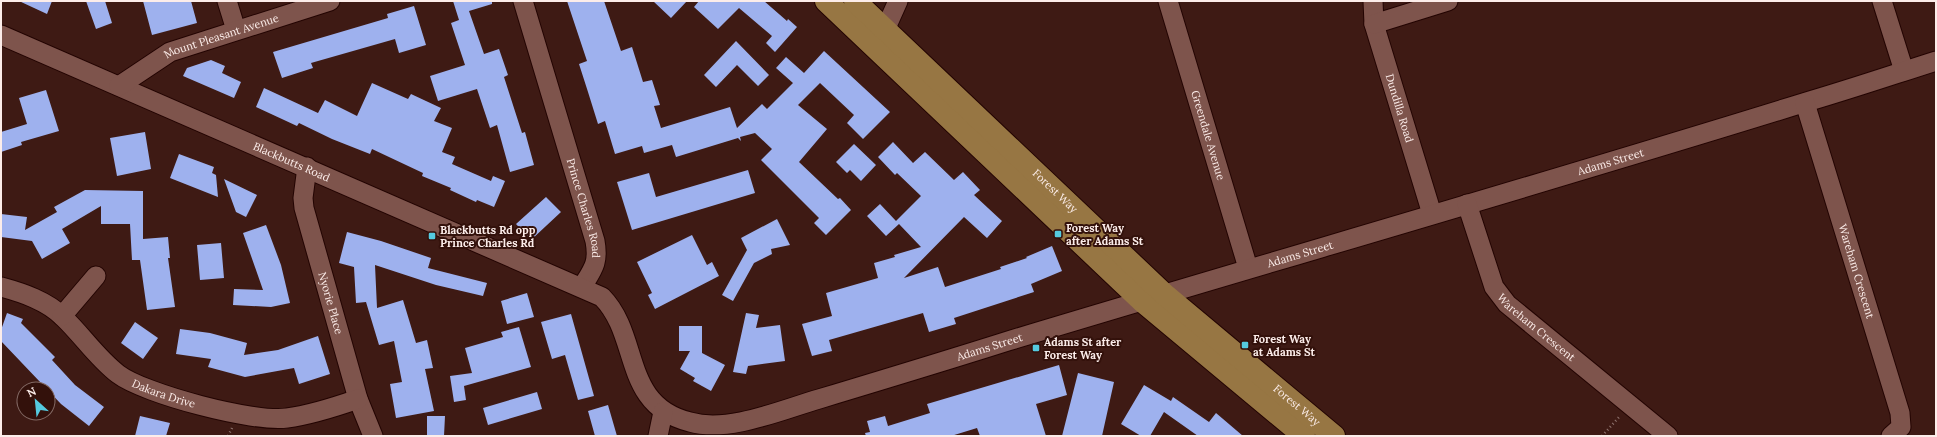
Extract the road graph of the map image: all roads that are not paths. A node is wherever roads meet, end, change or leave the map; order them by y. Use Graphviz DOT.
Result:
graph roads {
  1 [pos="227,1"];
  2 [pos="330,1"];
  3 [pos="523,1"];
  4 [pos="826,1"];
  5 [pos="855,1"];
  6 [pos="898,1"];
  7 [pos="1168,1"];
  8 [pos="1373,1"];
  9 [pos="1448,1"];
  10 [pos="1882,1"];
  11 [pos="1374,24"];
  12 [pos="236,30"];
  13 [pos="1,35"];
  14 [pos="878,37"];
  15 [pos="1936,61"];
  16 [pos="1904,71"];
  17 [pos="119,86"];
  18 [pos="1805,103"];
  19 [pos="307,167"];
  20 [pos="1467,204"];
  21 [pos="1432,214"];
  22 [pos="1248,268"];
  23 [pos="96,276"];
  24 [pos="1,287"];
  25 [pos="582,287"];
  26 [pos="1164,294"];
  27 [pos="1142,301"];
  28 [pos="62,316"];
  29 [pos="358,399"];
  30 [pos="663,412"];
  31 [pos="373,436"];
  32 [pos="658,436"];
  33 [pos="1304,436"];
  34 [pos="1334,436"];
  35 [pos="1668,436"];
  36 [pos="1891,436"];
  1 -- 12 [label="street"];
  2 -- 12 [label="street, Mount Pleasant Avenue"];
  3 -- 25 [label="street, Prince Charles Road"];
  4 -- 14 [label="main road, Forest Way"];
  5 -- 14 [label="main road, Forest Way"];
  6 -- 14 [label="street"];
  7 -- 22 [label="street, Greendale Avenue"];
  8 -- 11 [label="street, Dundilla Road"];
  9 -- 11 [label="street"];
  10 -- 16 [label="street"];
  11 -- 21 [label="street, Dundilla Road"];
  12 -- 17 [label="street, Mount Pleasant Avenue"];
  13 -- 17 [label="street, Blackbutts Road"];
  14 -- 26 [label="main road, Forest Way"];
  14 -- 27 [label="main road, Forest Way"];
  15 -- 16 [label="street, Adams Street"];
  16 -- 18 [label="street, Adams Street"];
  17 -- 19 [label="street, Blackbutts Road"];
  18 -- 20 [label="street, Adams Street"];
  18 -- 36 [label="street, Wareham Crescent"];
  19 -- 25 [label="street, Blackbutts Road"];
  19 -- 29 [label="street, Nyorie Place"];
  20 -- 21 [label="street, Adams Street"];
  20 -- 35 [label="street, Wareham Crescent"];
  21 -- 22 [label="street, Adams Street"];
  22 -- 26 [label="street, Adams Street"];
  23 -- 28 [label="street"];
  24 -- 28 [label="street, Dakara Drive"];
  25 -- 30 [label="street"];
  26 -- 27 [label="street, Adams Street"];
  26 -- 34 [label="main road, Forest Way"];
  27 -- 30 [label="street, Adams Street"];
  27 -- 33 [label="main road, Forest Way"];
  28 -- 29 [label="street, Dakara Drive"];
  29 -- 31 [label="street, Nyorie Place"];
  30 -- 32 [label="street"];
}
